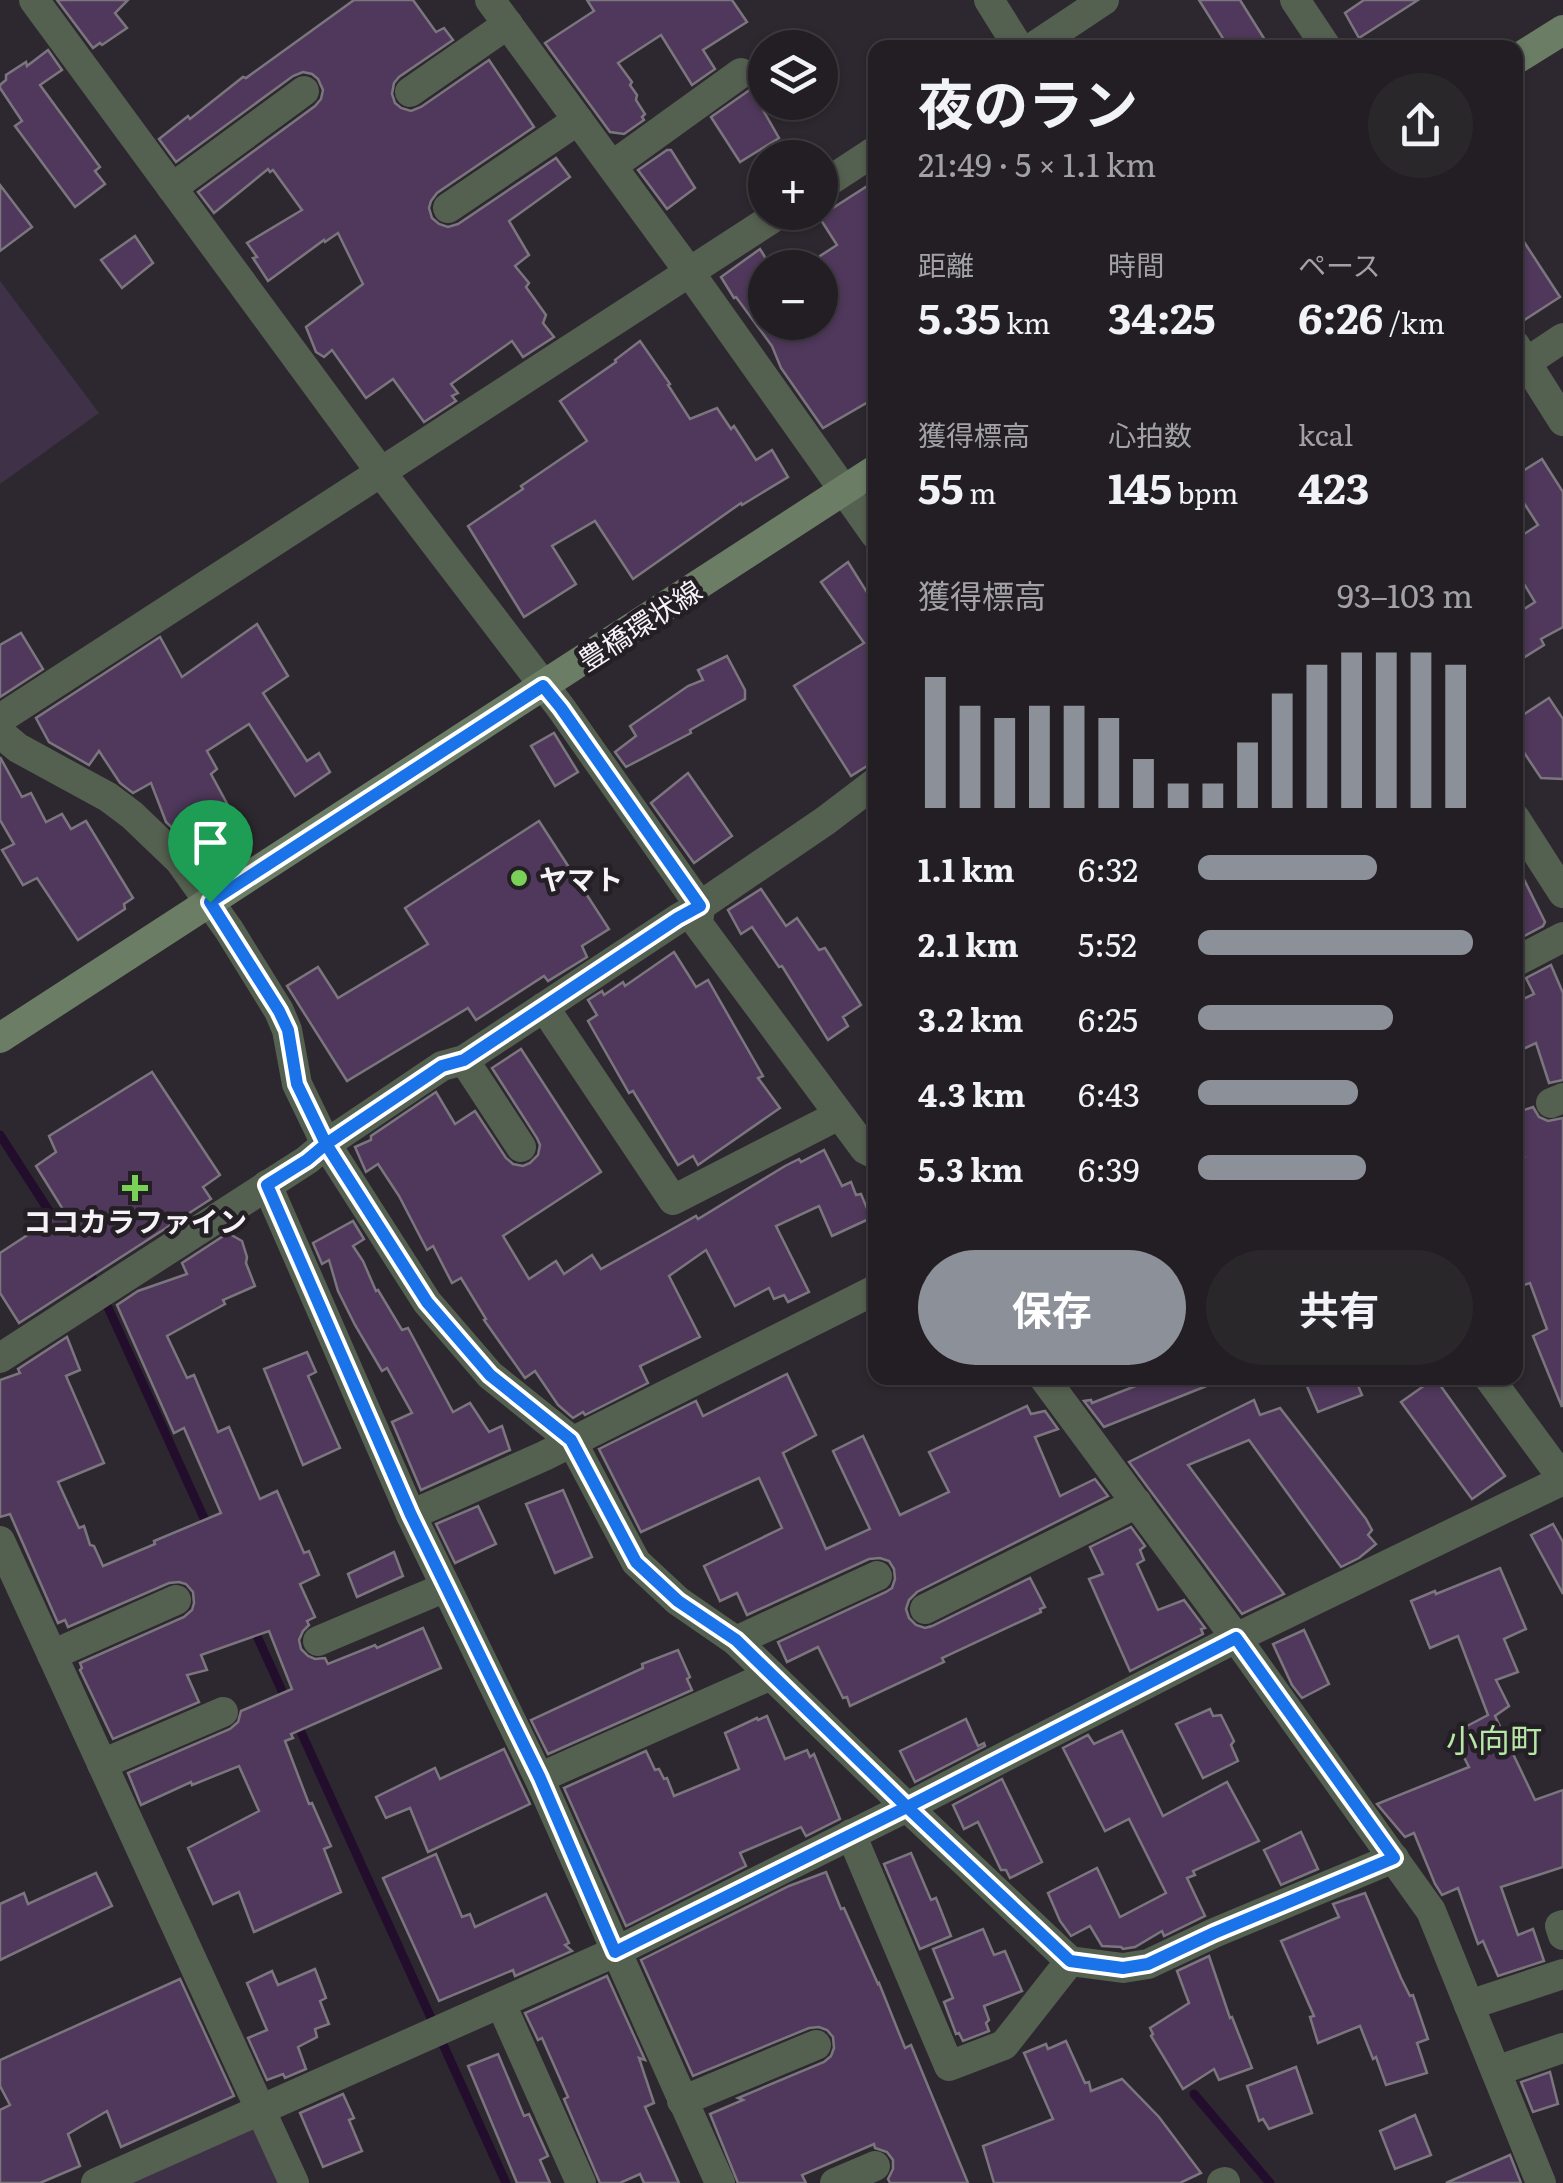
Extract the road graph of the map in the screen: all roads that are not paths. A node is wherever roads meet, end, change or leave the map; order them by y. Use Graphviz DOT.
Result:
graph roads {
  1 [pos="34,0"];
  2 [pos="988,0"];
  3 [pos="1104,0"];
  4 [pos="1296,0"];
  5 [pos="499,12"];
  6 [pos="1563,30"];
  7 [pos="1014,40"];
  8 [pos="1044,40"];
  9 [pos="1321,40"];
  10 [pos="1523,55"];
  11 [pos="741,73"];
  12 [pos="304,91"];
  13 [pos="410,92"];
  14 [pos="578,120"];
  15 [pos="868,156"];
  16 [pos="612,166"];
  17 [pos="838,175"];
  18 [pos="172,188"];
  19 [pos="448,208"];
  20 [pos="755,230"];
  21 [pos="690,273"];
  22 [pos="1563,338"];
  23 [pos="1523,357"];
  24 [pos="1523,365"];
  25 [pos="1563,420"];
  26 [pos="380,471"];
  27 [pos="868,475"];
  28 [pos="845,490"];
  29 [pos="868,524"];
  30 [pos="543,686"];
  31 [pos="0,719"];
  32 [pos="0,733"];
  33 [pos="868,788"];
  34 [pos="1523,830"];
  35 [pos="1563,893"];
  36 [pos="210,902"];
  37 [pos="700,906"];
  38 [pos="1563,937"];
  39 [pos="1523,958"];
  40 [pos="544,1007"];
  41 [pos="0,1038"];
  42 [pos="464,1060"];
  43 [pos="840,1115"];
  44 [pos="326,1144"];
  45 [pos="521,1147"];
  46 [pos="868,1151"];
  47 [pos="267,1185"];
  48 [pos="868,1293"];
  49 [pos="0,1358"];
  50 [pos="1061,1385"];
  51 [pos="1495,1385"];
  52 [pos="571,1440"];
  53 [pos="1563,1480"];
  54 [pos="1137,1503"];
  55 [pos="411,1515"];
  56 [pos="0,1541"];
  57 [pos="876,1576"];
  58 [pos="446,1587"];
  59 [pos="176,1600"];
  60 [pos="925,1609"];
  61 [pos="1236,1638"];
  62 [pos="736,1640"];
  63 [pos="318,1641"];
  64 [pos="52,1654"];
  65 [pos="771,1675"];
  66 [pos="223,1712"];
  67 [pos="102,1764"];
  68 [pos="540,1778"];
  69 [pos="907,1807"];
  70 [pos="851,1834"];
  71 [pos="1394,1858"];
  72 [pos="1563,1925"];
  73 [pos="1563,1935"];
  74 [pos="615,1952"];
  75 [pos="1070,1961"];
  76 [pos="1563,1974"];
  77 [pos="501,2004"];
  78 [pos="1469,2005"];
  79 [pos="816,2045"];
  80 [pos="1563,2048"];
  81 [pos="1496,2071"];
  82 [pos="682,2101"];
  83 [pos="261,2110"];
  84 [pos="875,2166"];
  85 [pos="96,2183"];
  86 [pos="294,2183"];
  87 [pos="581,2183"];
  88 [pos="720,2183"];
  89 [pos="834,2183"];
  90 [pos="1541,2183"];
  1 -- 18 [label="street"];
  2 -- 7 [label="street"];
  3 -- 8 [label="street"];
  4 -- 9 [label="street"];
  5 -- 13 [label="street"];
  5 -- 14 [label="street"];
  6 -- 10 [label="main road"];
  11 -- 16 [label="street"];
  12 -- 18 [label="street"];
  14 -- 16 [label="street"];
  14 -- 19 [label="street"];
  15 -- 17 [label="street"];
  16 -- 21 [label="street"];
  18 -- 26 [label="street"];
  20 -- 21 [label="street"];
  21 -- 26 [label="street"];
  21 -- 28 [label="street"];
  22 -- 23 [label="street"];
  24 -- 25 [label="street"];
  26 -- 30 [label="street"];
  26 -- 31 [label="street"];
  27 -- 28 [label="main road, 豊橋環状線"];
  28 -- 29 [label="street"];
  28 -- 30 [label="main road, 豊橋環状線"];
  30 -- 36 [label="main road, 豊橋環状線"];
  30 -- 37 [label="street"];
  32 -- 36 [label="street"];
  33 -- 37 [label="street"];
  34 -- 35 [label="street"];
  36 -- 41 [label="main road, 豊橋環状線"];
  36 -- 44 [label="street"];
  37 -- 40 [label="street"];
  37 -- 43 [label="street"];
  38 -- 39 [label="street"];
  40 -- 42 [label="street"];
  40 -- 43 [label="street"];
  42 -- 44 [label="street"];
  42 -- 45 [label="street"];
  43 -- 46 [label="street"];
  44 -- 47 [label="street"];
  44 -- 52 [label="street"];
  47 -- 49 [label="street"];
  47 -- 55 [label="street"];
  48 -- 52 [label="street"];
  50 -- 54 [label="street"];
  51 -- 53 [label="street"];
  52 -- 55 [label="street"];
  52 -- 62 [label="street"];
  53 -- 61 [label="street"];
  54 -- 60 [label="street"];
  54 -- 61 [label="street"];
  55 -- 58 [label="street"];
  56 -- 64 [label="street"];
  57 -- 62 [label="street"];
  58 -- 63 [label="street"];
  58 -- 68 [label="street"];
  59 -- 64 [label="street"];
  61 -- 69 [label="street"];
  61 -- 71 [label="street"];
  62 -- 65 [label="street"];
  64 -- 67 [label="street"];
  65 -- 68 [label="street"];
  65 -- 69 [label="street"];
  66 -- 67 [label="street"];
  67 -- 83 [label="street"];
  68 -- 74 [label="street"];
  69 -- 70 [label="street"];
  69 -- 75 [label="street"];
  70 -- 74 [label="street"];
  70 -- 75 [label="street"];
  71 -- 75 [label="street"];
  71 -- 78 [label="street"];
  72 -- 73 [label="street"];
  74 -- 77 [label="street"];
  74 -- 82 [label="street"];
  76 -- 78 [label="street"];
  77 -- 83 [label="street"];
  77 -- 87 [label="street"];
  78 -- 81 [label="street"];
  79 -- 82 [label="street"];
  80 -- 81 [label="street"];
  81 -- 90 [label="street"];
  82 -- 88 [label="street"];
  83 -- 85 [label="street"];
  83 -- 86 [label="street"];
  84 -- 89 [label="street"];
}
